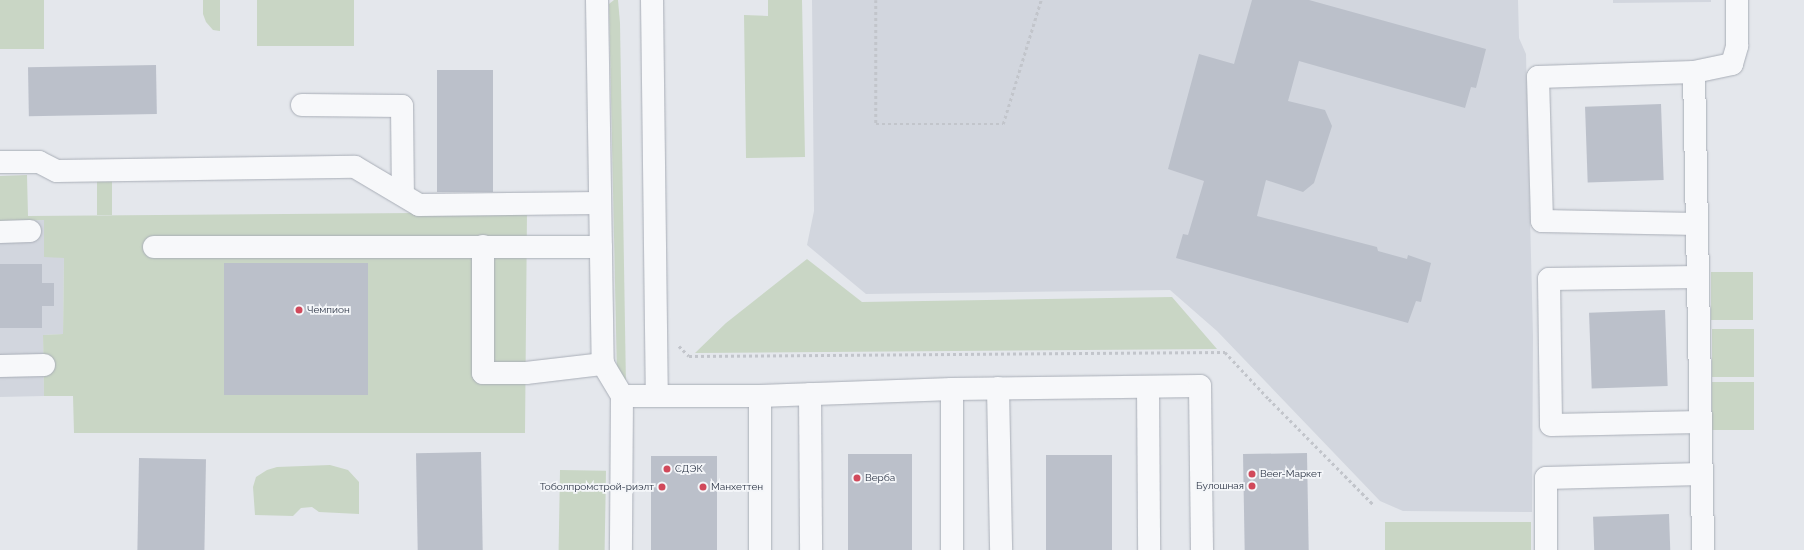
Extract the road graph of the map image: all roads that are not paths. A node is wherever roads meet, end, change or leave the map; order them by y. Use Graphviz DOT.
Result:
graph roads {
  1 [pos="597,0"];
  2 [pos="652,0"];
  3 [pos="1737,0"];
  4 [pos="1694,72"];
  5 [pos="302,105"];
  6 [pos="0,162"];
  7 [pos="403,196"];
  8 [pos="600,203"];
  9 [pos="1696,224"];
  10 [pos="30,231"];
  11 [pos="0,232"];
  12 [pos="483,246"];
  13 [pos="154,247"];
  14 [pos="601,247"];
  15 [pos="1698,277"];
  16 [pos="603,364"];
  17 [pos="0,366"];
  18 [pos="44,366"];
  19 [pos="1148,387"];
  20 [pos="952,388"];
  21 [pos="998,388"];
  22 [pos="810,394"];
  23 [pos="622,396"];
  24 [pos="657,396"];
  25 [pos="760,396"];
  26 [pos="1701,422"];
  27 [pos="1701,474"];
  28 [pos="621,550"];
  29 [pos="760,550"];
  30 [pos="811,550"];
  31 [pos="952,550"];
  32 [pos="1001,550"];
  33 [pos="1148,550"];
  34 [pos="1202,550"];
  35 [pos="1546,550"];
  36 [pos="1703,550"];
  1 -- 8 [label="street"];
  2 -- 24 [label="street"];
  3 -- 4 [label="street"];
  4 -- 9 [label="street"];
  4 -- 9 [label="street"];
  5 -- 7 [label="street"];
  6 -- 7 [label="street"];
  7 -- 8 [label="street"];
  8 -- 14 [label="street"];
  9 -- 15 [label="street"];
  10 -- 11 [label="street"];
  12 -- 13 [label="street"];
  12 -- 14 [label="street"];
  12 -- 16 [label="street"];
  14 -- 16 [label="street"];
  15 -- 26 [label="street"];
  15 -- 26 [label="street"];
  16 -- 23 [label="street"];
  17 -- 18 [label="street"];
  19 -- 21 [label="street"];
  19 -- 33 [label="street"];
  19 -- 34 [label="street"];
  20 -- 21 [label="street"];
  20 -- 22 [label="street"];
  20 -- 31 [label="street"];
  21 -- 32 [label="street"];
  22 -- 25 [label="street"];
  22 -- 30 [label="street"];
  23 -- 24 [label="street"];
  23 -- 28 [label="street"];
  24 -- 25 [label="street"];
  25 -- 29 [label="street"];
  26 -- 27 [label="street"];
  27 -- 35 [label="street"];
  27 -- 36 [label="street"];
}
